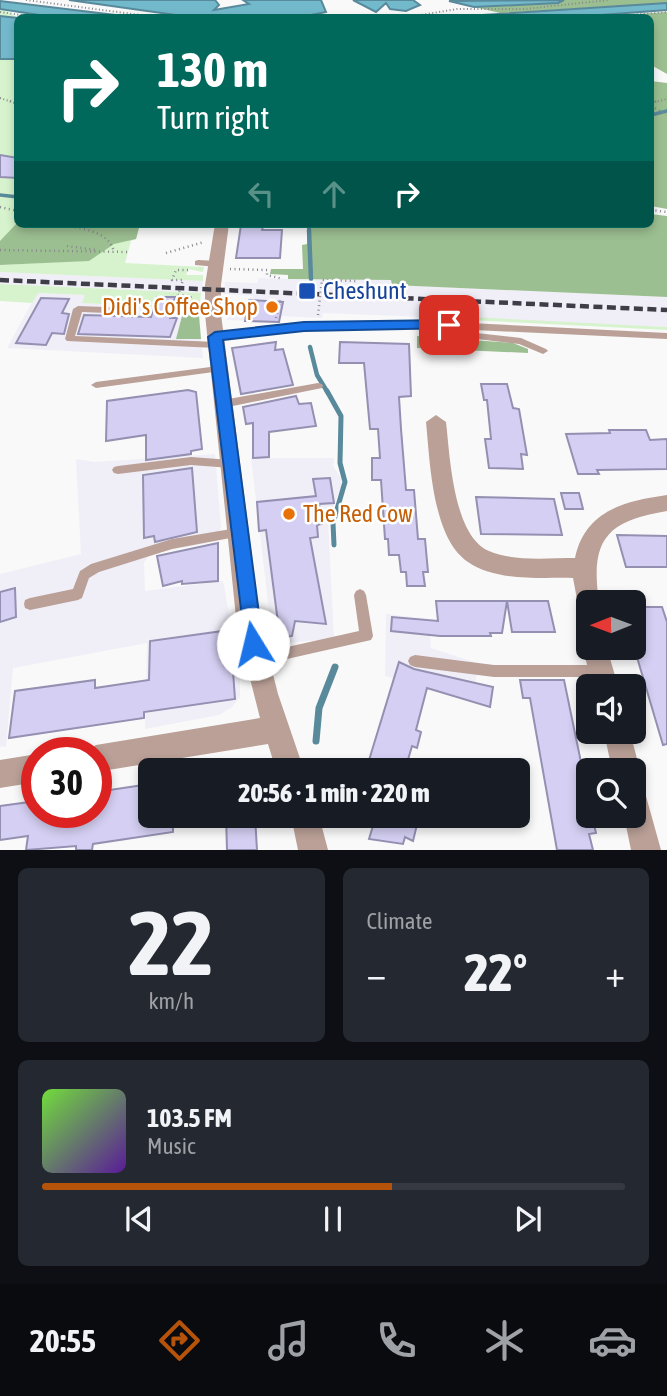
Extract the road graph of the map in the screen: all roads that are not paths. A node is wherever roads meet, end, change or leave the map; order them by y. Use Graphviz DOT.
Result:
graph roads {
  1 [pos="222,228"];
  2 [pos="198,263"];
  3 [pos="220,267"];
  4 [pos="132,311"];
  5 [pos="408,327"];
  6 [pos="667,336"];
  7 [pos="215,341"];
  8 [pos="543,351"];
  9 [pos="218,369"];
  10 [pos="96,385"];
  11 [pos="318,386"];
  12 [pos="223,404"];
  13 [pos="436,422"];
  14 [pos="231,464"];
  15 [pos="118,470"];
  16 [pos="667,503"];
  17 [pos="237,533"];
  18 [pos="583,568"];
  19 [pos="586,590"];
  20 [pos="360,595"];
  21 [pos="30,604"];
  22 [pos="256,660"];
  23 [pos="415,661"];
  24 [pos="601,668"];
  25 [pos="276,729"];
  26 [pos="112,756"];
  27 [pos="286,758"];
  28 [pos="21,771"];
  29 [pos="0,774"];
  30 [pos="308,828"];
  31 [pos="641,828"];
  32 [pos="313,850"];
  33 [pos="646,850"];
  1 -- 3 [label="street"];
  2 -- 3 [label="lane"];
  3 -- 7 [label="street"];
  4 -- 7 [label="lane"];
  5 -- 6 [label="lane"];
  5 -- 7 [label="lane"];
  5 -- 8 [label="lane"];
  7 -- 9 [label="street"];
  9 -- 10 [label="lane"];
  9 -- 12 [label="street"];
  11 -- 12 [label="lane"];
  12 -- 14 [label="street"];
  13 -- 18 [label="street"];
  14 -- 15 [label="lane"];
  14 -- 17 [label="street"];
  16 -- 18 [label="street"];
  17 -- 21 [label="lane"];
  17 -- 22 [label="street"];
  18 -- 19 [label="street"];
  20 -- 22 [label="lane"];
  22 -- 25 [label="street"];
  23 -- 24 [label="lane"];
  25 -- 26 [label="street"];
  25 -- 27 [label="street"];
  28 -- 29 [label="street"];
  30 -- 32 [label="street"];
  31 -- 33 [label="street"];
}
